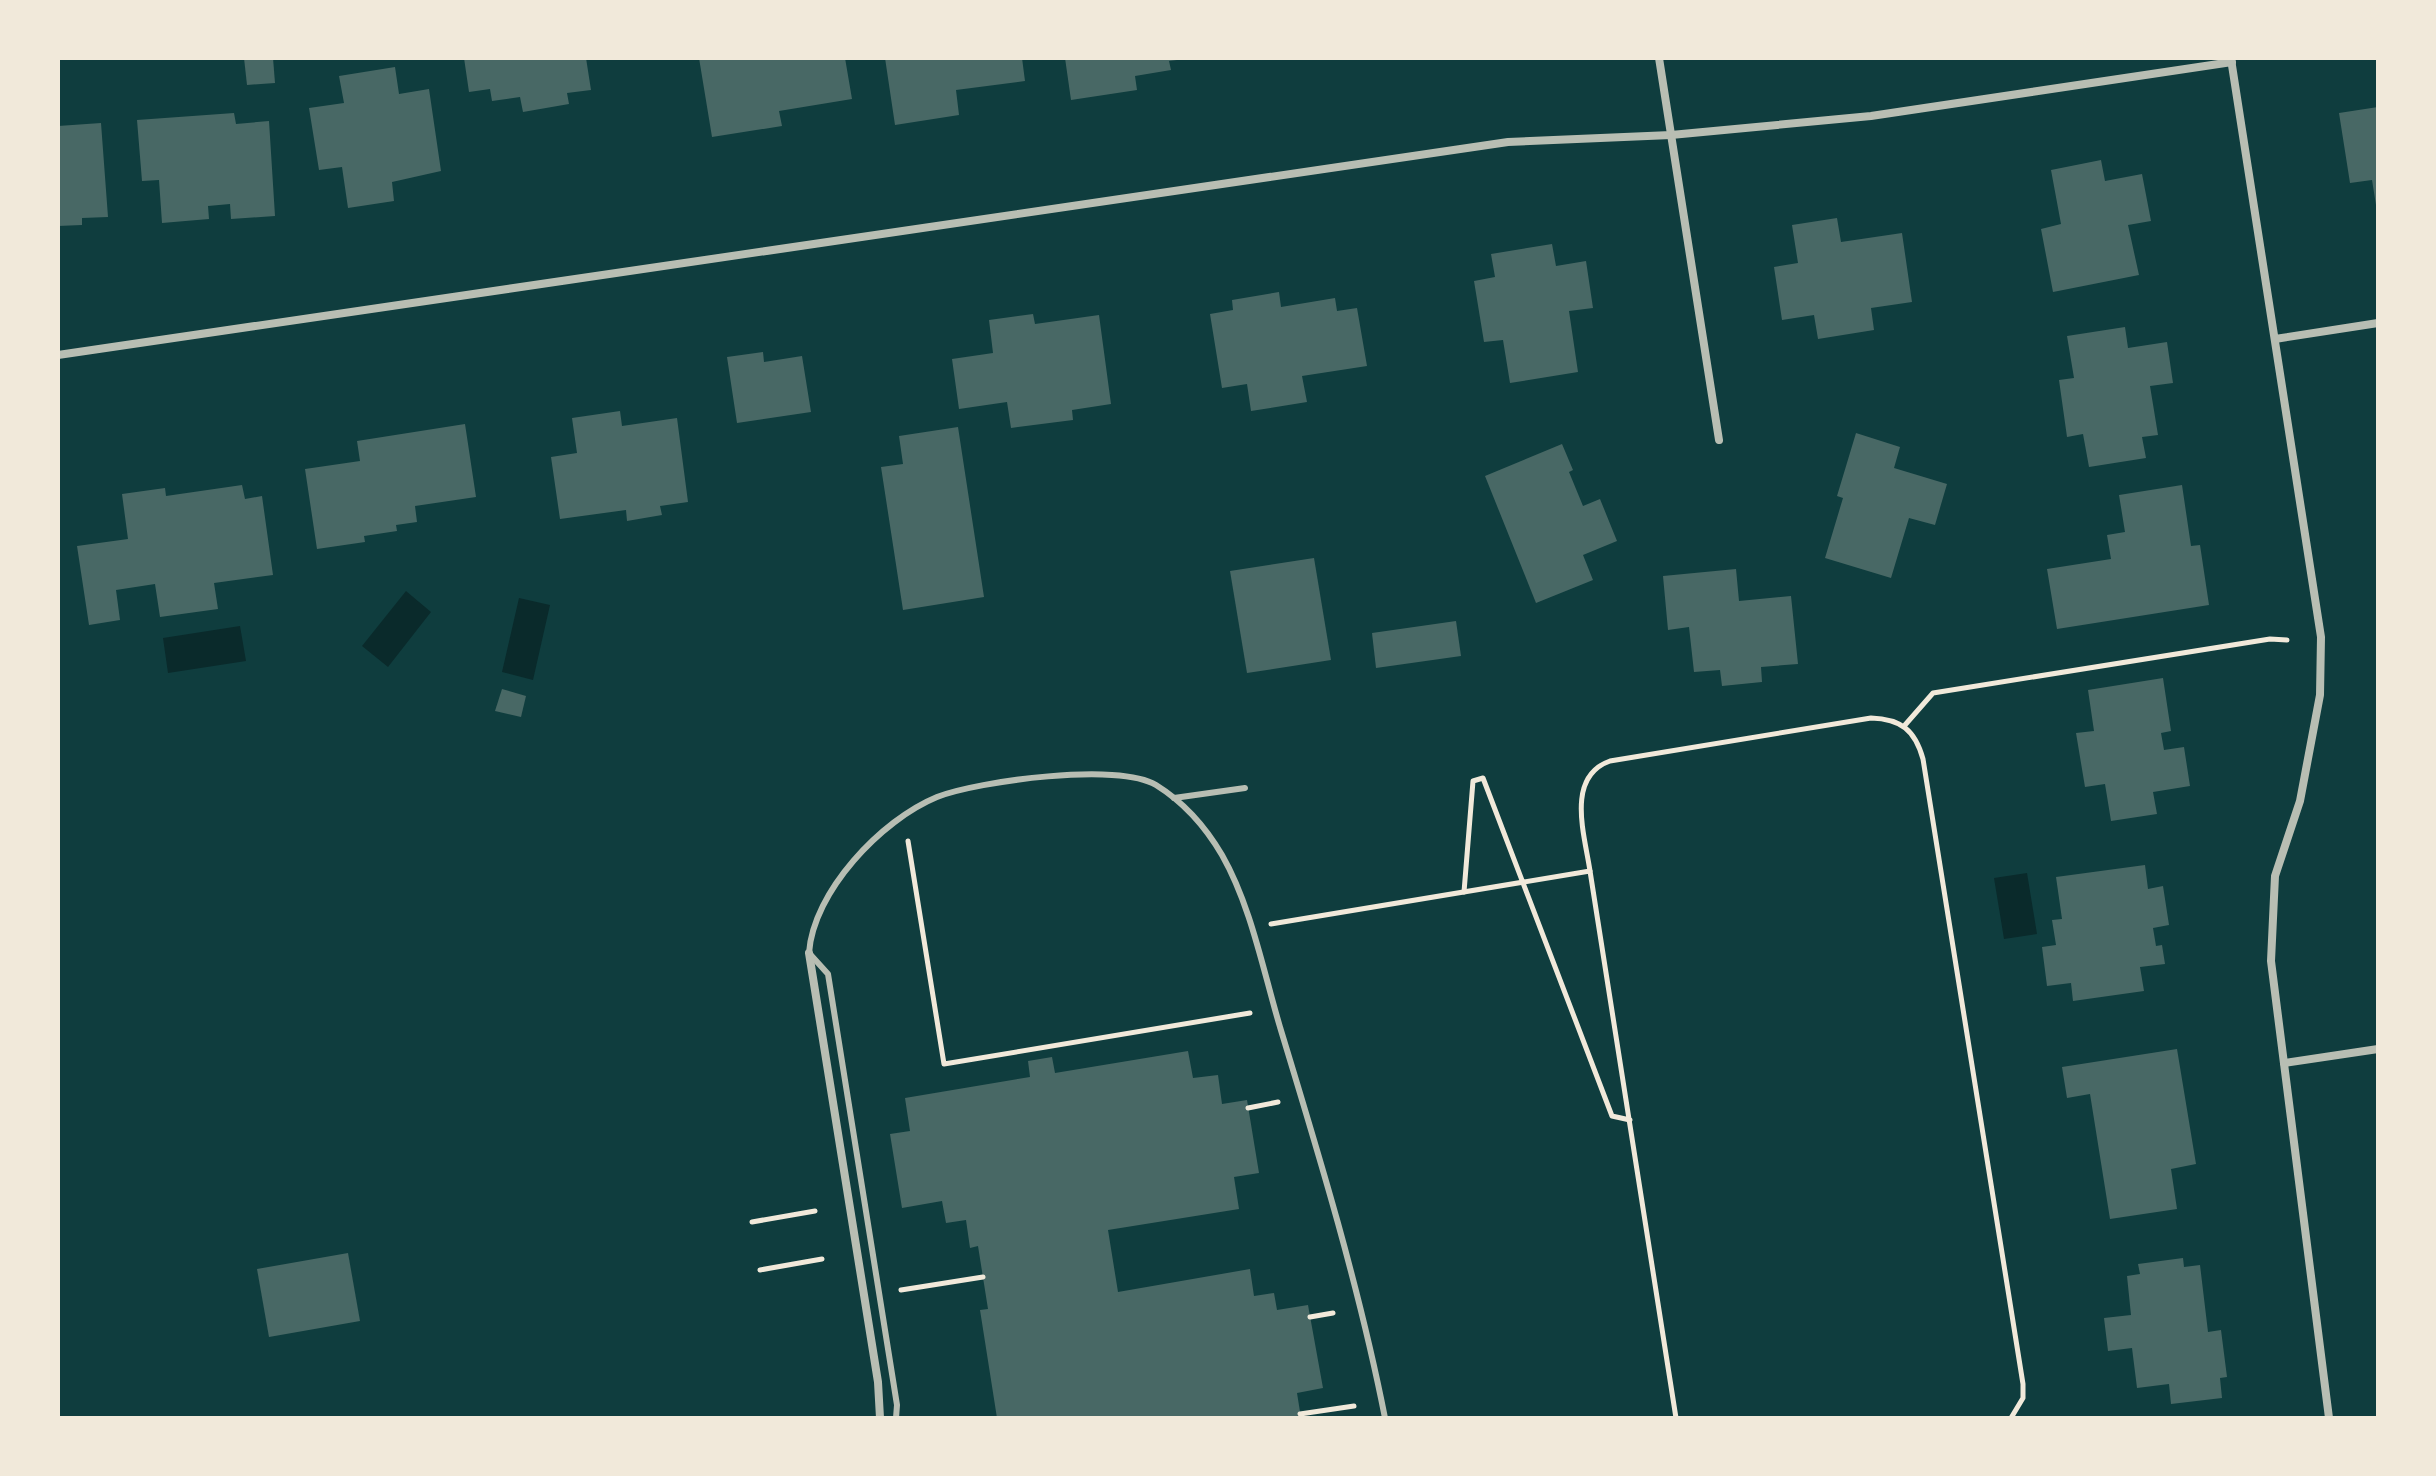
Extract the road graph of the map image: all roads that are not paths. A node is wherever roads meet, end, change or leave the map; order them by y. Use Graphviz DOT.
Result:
graph roads {
  1 [pos="1659,58"];
  2 [pos="2232,60"];
  3 [pos="1671,135"];
  4 [pos="2378,323"];
  5 [pos="2275,339"];
  6 [pos="58,355"];
  7 [pos="1719,440"];
  8 [pos="1245,788"];
  9 [pos="1174,798"];
  10 [pos="809,953"];
  11 [pos="2378,1049"];
  12 [pos="2284,1063"];
  13 [pos="880,1418"];
  14 [pos="896,1418"];
  15 [pos="1385,1418"];
  16 [pos="2329,1418"];
  1 -- 3 [label="street"];
  2 -- 3 [label="street"];
  2 -- 5 [label="street"];
  3 -- 6 [label="street"];
  3 -- 7 [label="street"];
  4 -- 5 [label="street"];
  5 -- 12 [label="street"];
  8 -- 9 [label="lane"];
  9 -- 10 [label="lane"];
  9 -- 15 [label="lane"];
  10 -- 13 [label="street"];
  10 -- 14 [label="lane"];
  11 -- 12 [label="street"];
  12 -- 16 [label="street"];
}
